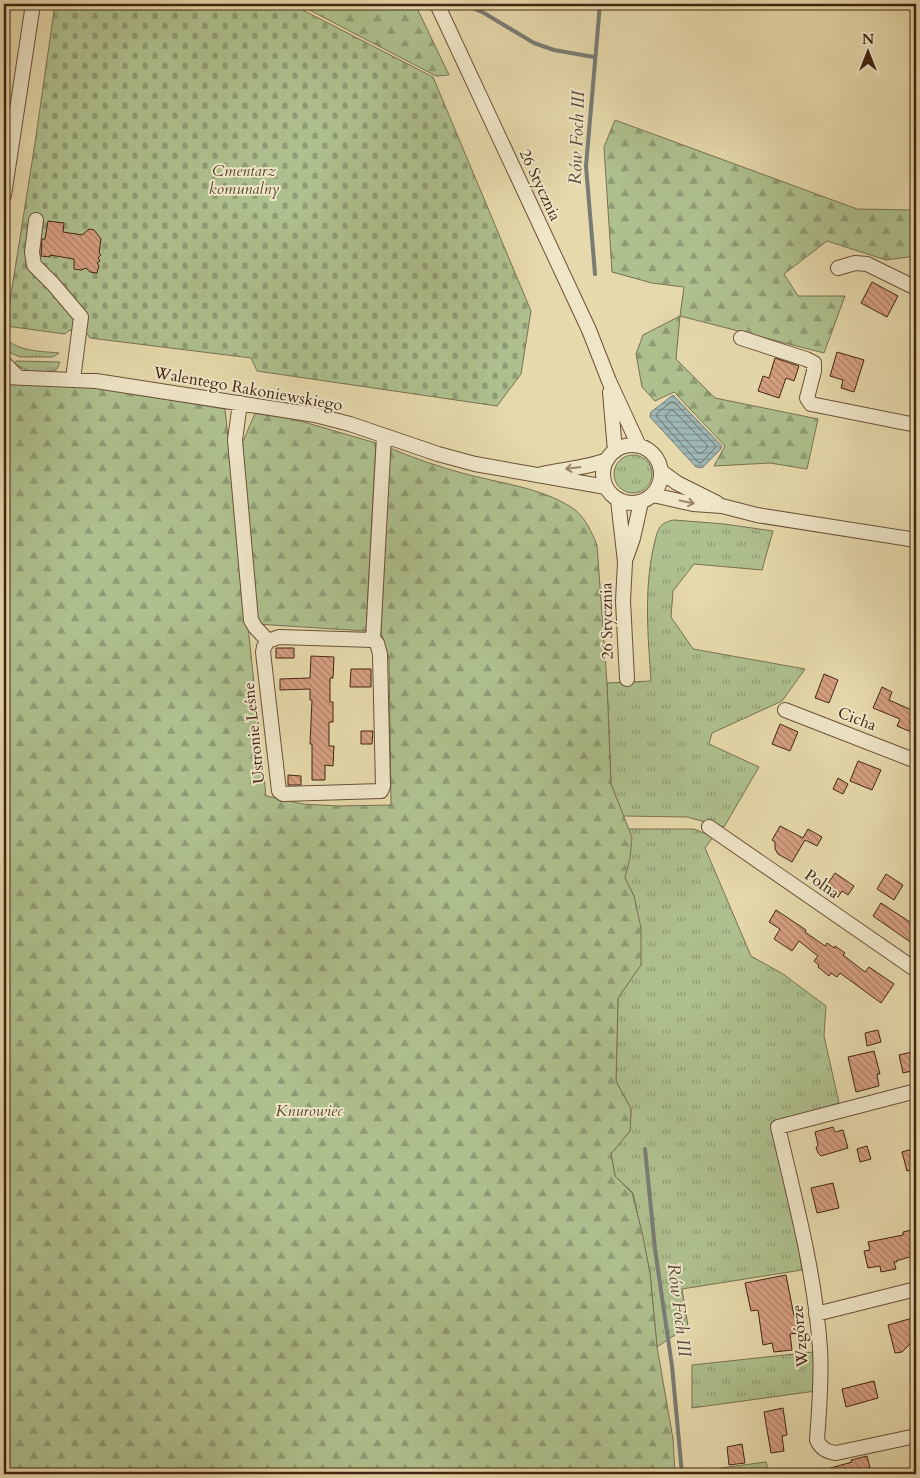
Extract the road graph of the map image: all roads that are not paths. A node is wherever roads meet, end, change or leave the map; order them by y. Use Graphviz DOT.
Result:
graph roads {
  1 [pos="33,4"];
  2 [pos="437,4"];
  3 [pos="4,195"];
  4 [pos="36,220"];
  5 [pos="838,268"];
  6 [pos="916,288"];
  7 [pos="741,338"];
  8 [pos="4,363"];
  9 [pos="4,377"];
  10 [pos="18,377"];
  11 [pos="73,379"];
  12 [pos="609,381"];
  13 [pos="240,403"];
  14 [pos="916,425"];
  15 [pos="384,436"];
  16 [pos="639,446"];
  17 [pos="611,455"];
  18 [pos="662,472"];
  19 [pos="539,474"];
  20 [pos="606,486"];
  21 [pos="647,499"];
  22 [pos="618,500"];
  23 [pos="722,506"];
  24 [pos="916,540"];
  25 [pos="625,562"];
  26 [pos="373,640"];
  27 [pos="268,641"];
  28 [pos="627,679"];
  29 [pos="786,710"];
  30 [pos="916,761"];
  31 [pos="709,827"];
  32 [pos="916,970"];
  33 [pos="916,1091"];
  34 [pos="916,1289"];
  35 [pos="816,1314"];
  36 [pos="916,1436"];
  1 -- 3 [label="street"];
  2 -- 12 [label="street, 26 Stycznia"];
  4 -- 11 [label="street"];
  5 -- 6 [label="street"];
  7 -- 14 [label="street"];
  8 -- 10 [label="street"];
  9 -- 10 [label="street, Walentego Rakoniewskiego"];
  10 -- 11 [label="street, Walentego Rakoniewskiego"];
  11 -- 13 [label="street, Walentego Rakoniewskiego"];
  12 -- 16 [label="street, 26 Stycznia"];
  12 -- 17 [label="street, 26 Stycznia"];
  13 -- 15 [label="street, Walentego Rakoniewskiego"];
  13 -- 27 [label="street"];
  15 -- 19 [label="street, Walentego Rakoniewskiego"];
  15 -- 26 [label="street, Ustronie Leśne"];
  16 -- 17 [label="street"];
  16 -- 18 [label="street"];
  17 -- 19 [label="street, Walentego Rakoniewskiego, one-way"];
  17 -- 20 [label="street"];
  18 -- 21 [label="street"];
  18 -- 23 [label="street"];
  19 -- 20 [label="street, Walentego Rakoniewskiego"];
  20 -- 22 [label="street"];
  21 -- 22 [label="street"];
  21 -- 23 [label="street, one-way"];
  21 -- 25 [label="street, 26 Stycznia"];
  22 -- 25 [label="street, 26 Stycznia"];
  23 -- 24 [label="street"];
  25 -- 28 [label="street, 26 Stycznia"];
  26 -- 27 [label="street"];
  26 -- 27 [label="street, Ustronie Leśne"];
  29 -- 30 [label="street, Cicha"];
  31 -- 32 [label="street, Polna"];
  33 -- 35 [label="street, Wzgórze"];
  34 -- 35 [label="street"];
  35 -- 36 [label="street, Wzgórze"];
}
